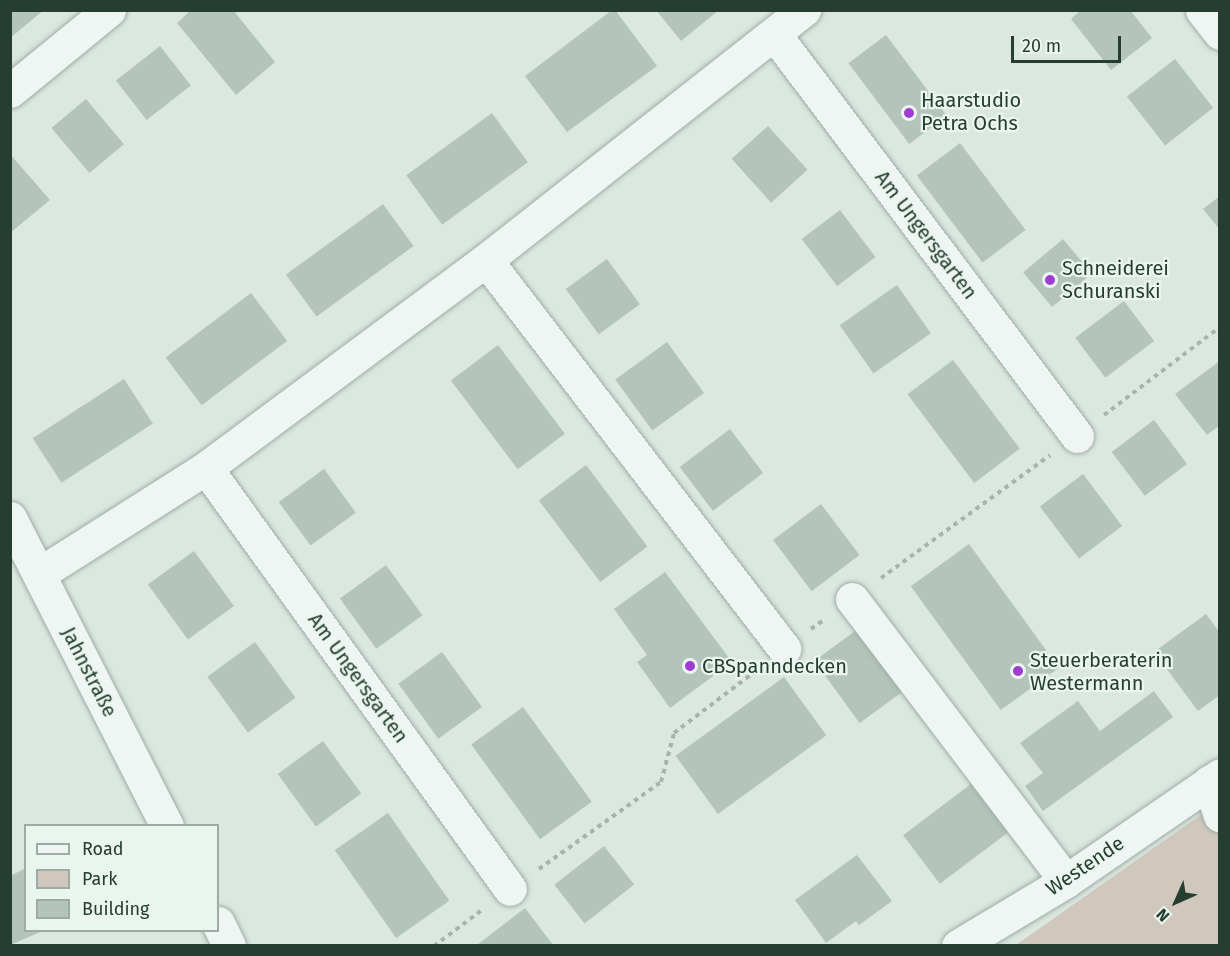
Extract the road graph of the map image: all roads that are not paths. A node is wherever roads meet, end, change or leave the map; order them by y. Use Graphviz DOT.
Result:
graph roads {
  1 [pos="109,10"];
  2 [pos="804,10"];
  3 [pos="1202,10"];
  4 [pos="1220,33"];
  5 [pos="775,35"];
  6 [pos="10,91"];
  7 [pos="486,260"];
  8 [pos="1077,436"];
  9 [pos="207,468"];
  10 [pos="10,518"];
  11 [pos="39,574"];
  12 [pos="852,599"];
  13 [pos="784,649"];
  14 [pos="1214,779"];
  15 [pos="1220,815"];
  16 [pos="166,824"];
  17 [pos="1066,881"];
  18 [pos="510,889"];
  19 [pos="219,925"];
  20 [pos="229,945"];
  21 [pos="958,945"];
  1 -- 6 [label="street"];
  2 -- 5 [label="street"];
  3 -- 4 [label="street"];
  5 -- 7 [label="street"];
  5 -- 8 [label="street, Am Ungersgarten"];
  7 -- 9 [label="street"];
  7 -- 13 [label="street"];
  9 -- 11 [label="street"];
  9 -- 18 [label="street, Am Ungersgarten"];
  10 -- 11 [label="street, Jahnstraße"];
  11 -- 16 [label="street, Jahnstraße"];
  12 -- 17 [label="street"];
  14 -- 15 [label="street, Westende"];
  14 -- 17 [label="street, Westende"];
  17 -- 21 [label="street, Westende"];
  19 -- 20 [label="street"];
}
